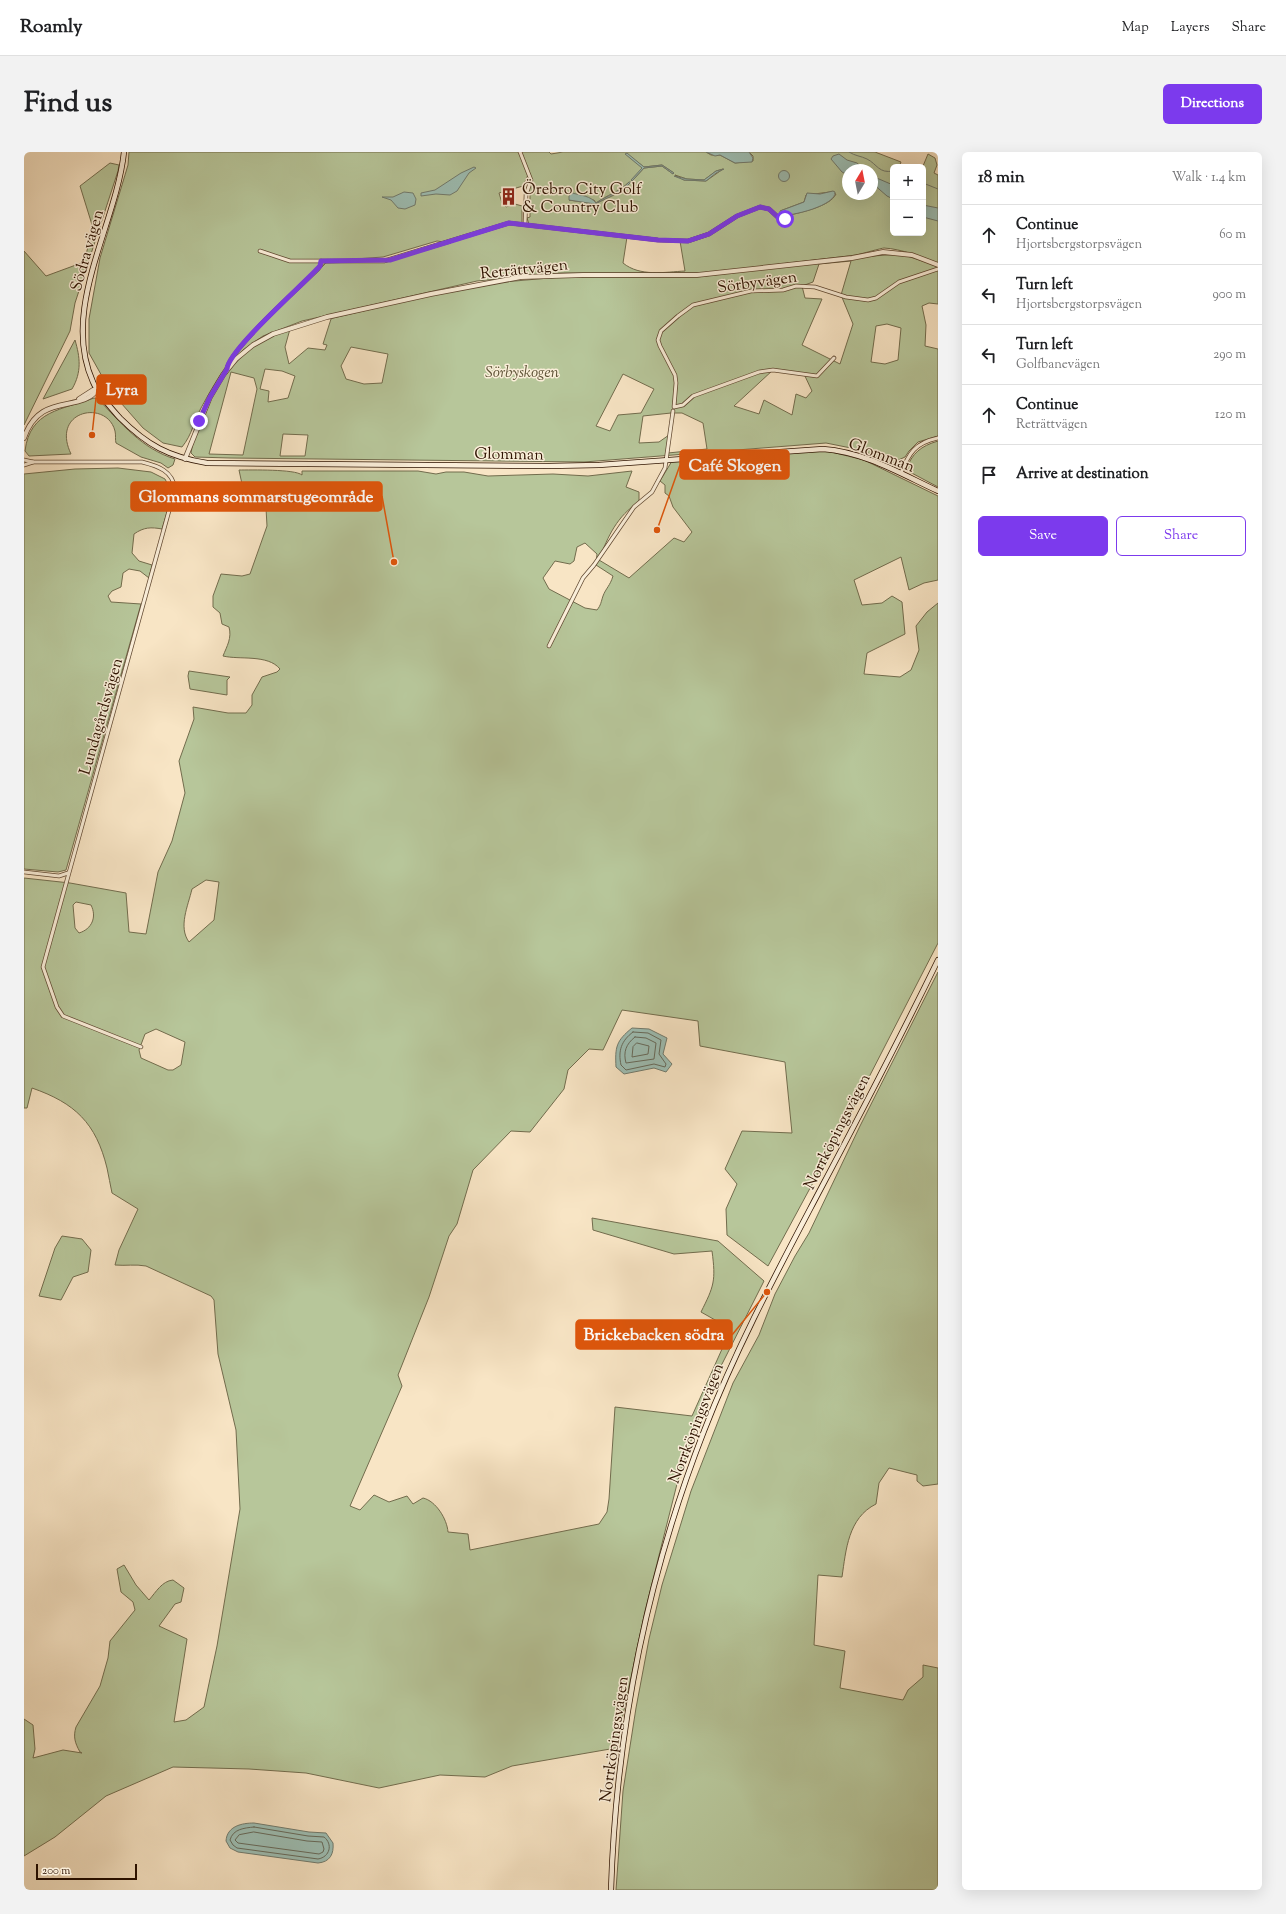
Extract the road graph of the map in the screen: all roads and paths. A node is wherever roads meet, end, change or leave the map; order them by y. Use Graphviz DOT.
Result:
graph roads {
  1 [pos="124,152"];
  2 [pos="520,152"];
  3 [pos="785,219"];
  4 [pos="525,224"];
  5 [pos="260,251"];
  6 [pos="321,261"];
  7 [pos="938,265"];
  8 [pos="938,269"];
  9 [pos="834,358"];
  10 [pos="227,369"];
  11 [pos="98,390"];
  12 [pos="673,409"];
  13 [pos="24,438"];
  14 [pos="938,438"];
  15 [pos="185,459"];
  16 [pos="24,460"];
  17 [pos="667,460"];
  18 [pos="33,462"];
  19 [pos="24,464"];
  20 [pos="901,473"];
  21 [pos="938,492"];
  22 [pos="549,646"];
  23 [pos="69,871"];
  24 [pos="24,872"];
  25 [pos="938,960"];
  26 [pos="142,1048"];
  27 [pos="611,1890"];
  1 -- 11 [label="main road, Södra vägen"];
  2 -- 4 [label="street"];
  3 -- 4 [label="street"];
  4 -- 6 [label="street"];
  5 -- 6 [label="street"];
  6 -- 10 [label="street"];
  7 -- 10 [label="street, Reträttvägen"];
  8 -- 12 [label="street, Sörbyvägen"];
  9 -- 12 [label="street"];
  10 -- 15 [label="street, Reträttvägen"];
  11 -- 13 [label="street"];
  11 -- 15 [label="main road, Glomman"];
  12 -- 17 [label="street, Sörbyvägen"];
  14 -- 20 [label="street"];
  15 -- 17 [label="main road, Glomman"];
  16 -- 18 [label="street, Lundagårdsvägen"];
  17 -- 20 [label="main road, Glomman"];
  17 -- 22 [label="street, Sörbyvägen"];
  18 -- 19 [label="street, Lundagårdsvägen"];
  18 -- 23 [label="street, Lundagårdsvägen"];
  20 -- 21 [label="main road, Glomman"];
  23 -- 24 [label="street"];
  23 -- 26 [label="street, Lundagårdsvägen"];
  25 -- 27 [label="main road, Norrköpingsvägen"];
}
